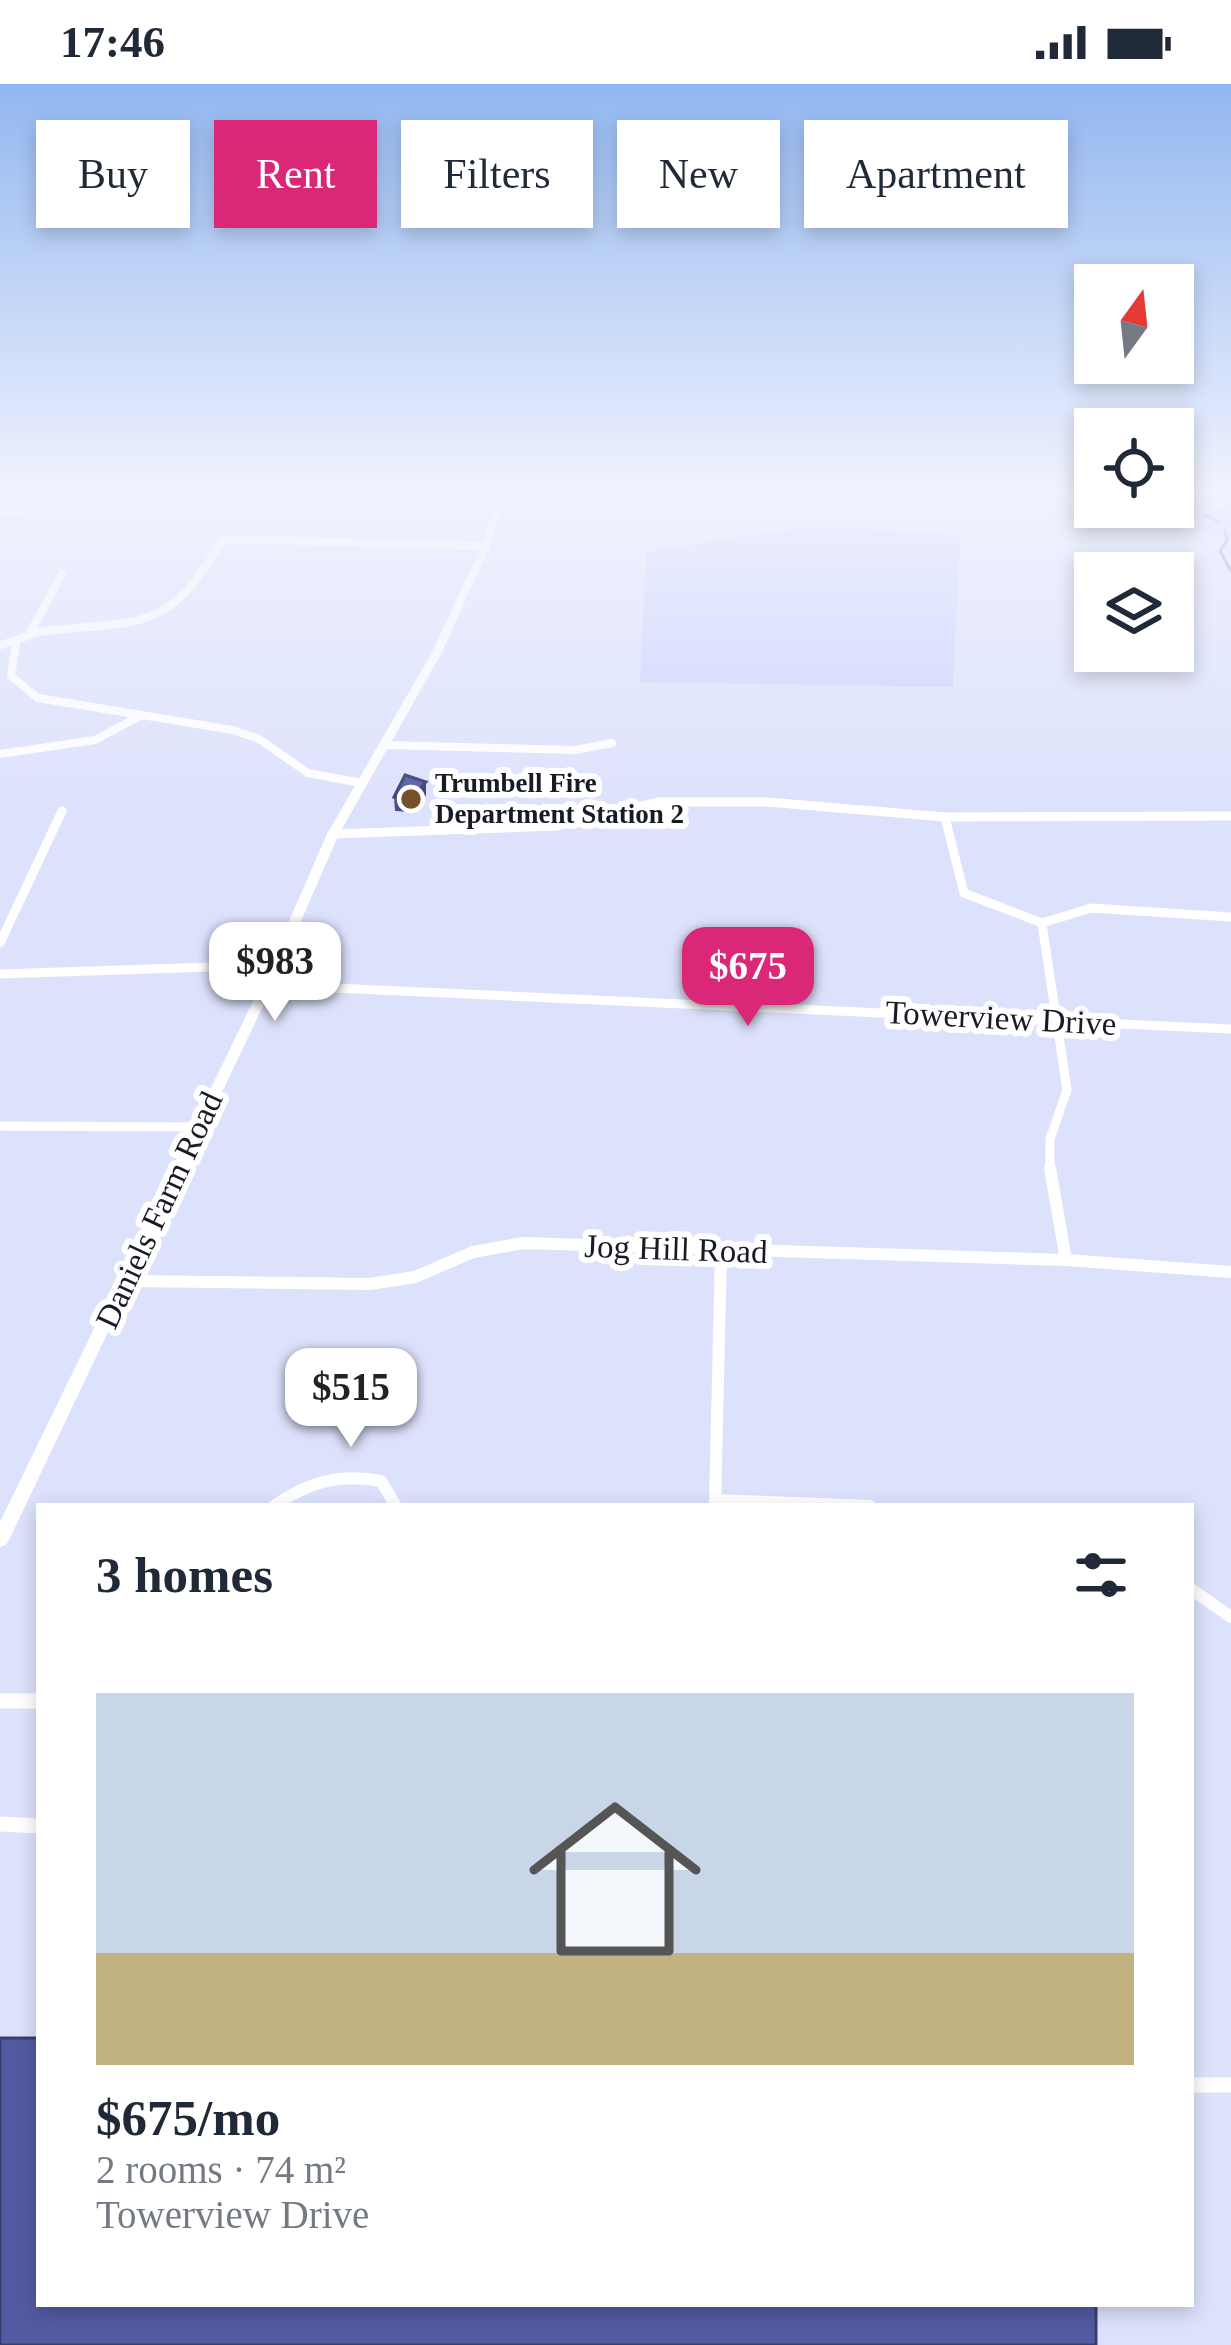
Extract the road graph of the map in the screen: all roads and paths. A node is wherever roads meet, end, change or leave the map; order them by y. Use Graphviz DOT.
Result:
graph roads {
  1 [pos="50,597"];
  2 [pos="187,597"];
  3 [pos="463,597"];
  4 [pos="30,633"];
  5 [pos="16,644"];
  6 [pos="0,645"];
  7 [pos="140,716"];
  8 [pos="612,743"];
  9 [pos="384,745"];
  10 [pos="0,754"];
  11 [pos="361,783"];
  12 [pos="62,811"];
  13 [pos="1231,816"];
  14 [pos="945,817"];
  15 [pos="333,834"];
  16 [pos="1231,916"];
  17 [pos="1042,923"];
  18 [pos="0,943"];
  19 [pos="274,965"];
  20 [pos="0,974"];
  21 [pos="267,986"];
  22 [pos="1059,1020"];
  23 [pos="1231,1029"];
  24 [pos="0,1126"];
  25 [pos="197,1127"];
  26 [pos="722,1252"];
  27 [pos="1066,1260"];
  28 [pos="1231,1272"];
  29 [pos="127,1281"];
  30 [pos="278,1503"];
  31 [pos="394,1503"];
  32 [pos="715,1503"];
  33 [pos="0,1540"];
  34 [pos="1194,1591"];
  35 [pos="1231,1617"];
  36 [pos="0,1701"];
  37 [pos="36,1701"];
  38 [pos="0,1824"];
  39 [pos="36,1826"];
  40 [pos="1194,2085"];
  41 [pos="1231,2085"];
  1 -- 4 [label="street"];
  2 -- 4 [label="street"];
  3 -- 9 [label="main road, Daniels Farm Road"];
  4 -- 5 [label="street"];
  5 -- 6 [label="street"];
  5 -- 7 [label="street"];
  7 -- 10 [label="street"];
  7 -- 11 [label="street"];
  8 -- 9 [label="street"];
  9 -- 11 [label="main road, Daniels Farm Road"];
  11 -- 15 [label="main road, Daniels Farm Road"];
  12 -- 18 [label="street"];
  13 -- 14 [label="street"];
  14 -- 15 [label="street"];
  14 -- 17 [label="street"];
  15 -- 19 [label="main road, Daniels Farm Road"];
  16 -- 17 [label="street"];
  17 -- 22 [label="street"];
  19 -- 20 [label="street"];
  19 -- 21 [label="main road, Daniels Farm Road"];
  21 -- 22 [label="street, Towerview Drive"];
  21 -- 25 [label="main road, Daniels Farm Road"];
  22 -- 23 [label="street, Towerview Drive"];
  22 -- 27 [label="street"];
  24 -- 25 [label="street"];
  25 -- 29 [label="main road, Daniels Farm Road"];
  26 -- 27 [label="street, Jog Hill Road"];
  26 -- 29 [label="street, Jog Hill Road"];
  26 -- 32 [label="street"];
  27 -- 28 [label="street, Jog Hill Road"];
  29 -- 33 [label="main road, Daniels Farm Road"];
  30 -- 31 [label="street"];
  34 -- 35 [label="street"];
  36 -- 37 [label="street"];
  38 -- 39 [label="street"];
  40 -- 41 [label="street"];
}
